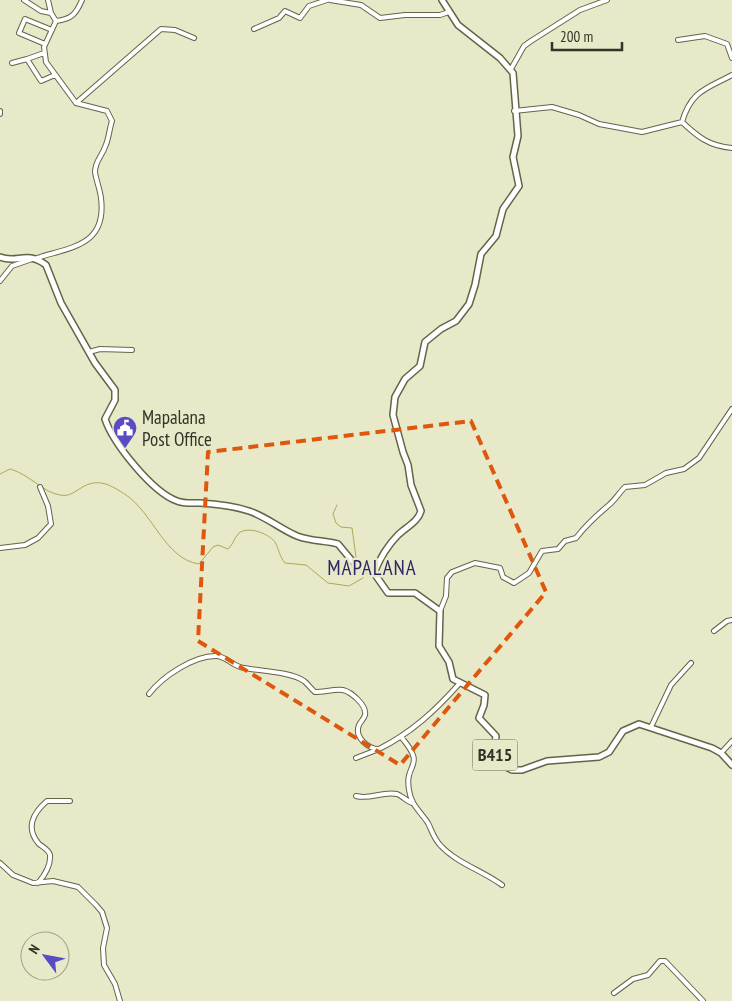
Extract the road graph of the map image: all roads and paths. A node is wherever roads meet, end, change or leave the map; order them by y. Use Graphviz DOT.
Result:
graph roads {
  1 [pos="24,0"];
  2 [pos="48,0"];
  3 [pos="82,0"];
  4 [pos="328,0"];
  5 [pos="442,0"];
  6 [pos="607,0"];
  7 [pos="449,12"];
  8 [pos="51,13"];
  9 [pos="56,21"];
  10 [pos="254,29"];
  11 [pos="52,30"];
  12 [pos="194,38"];
  13 [pos="678,40"];
  14 [pos="45,44"];
  15 [pos="727,44"];
  16 [pos="732,44"];
  17 [pos="44,53"];
  18 [pos="732,58"];
  19 [pos="27,59"];
  20 [pos="12,63"];
  21 [pos="510,69"];
  22 [pos="55,75"];
  23 [pos="732,75"];
  24 [pos="76,103"];
  25 [pos="514,111"];
  26 [pos="682,122"];
  27 [pos="732,148"];
  28 [pos="0,257"];
  29 [pos="34,258"];
  30 [pos="0,281"];
  31 [pos="132,350"];
  32 [pos="90,352"];
  33 [pos="732,409"];
  34 [pos="40,487"];
  35 [pos="0,548"];
  36 [pos="374,573"];
  37 [pos="440,611"];
  38 [pos="732,620"];
  39 [pos="714,631"];
  40 [pos="691,663"];
  41 [pos="459,684"];
  42 [pos="148,694"];
  43 [pos="651,727"];
  44 [pos="402,738"];
  45 [pos="732,741"];
  46 [pos="379,749"];
  47 [pos="494,751"];
  48 [pos="481,753"];
  49 [pos="721,754"];
  50 [pos="356,758"];
  51 [pos="732,765"];
  52 [pos="356,796"];
  53 [pos="70,801"];
  54 [pos="412,803"];
  55 [pos="0,863"];
  56 [pos="38,884"];
  57 [pos="502,885"];
  58 [pos="614,993"];
  59 [pos="120,1001"];
  60 [pos="703,1001"];
  1 -- 8 [label="street"];
  2 -- 8 [label="street"];
  3 -- 9 [label="street"];
  4 -- 7 [label="street"];
  4 -- 10 [label="street"];
  5 -- 7 [label="main road"];
  6 -- 21 [label="street"];
  7 -- 21 [label="main road"];
  8 -- 9 [label="street"];
  9 -- 11 [label="street"];
  11 -- 14 [label="street"];
  11 -- 14 [label="street"];
  12 -- 24 [label="street"];
  13 -- 15 [label="street"];
  14 -- 17 [label="street"];
  15 -- 16 [label="street"];
  15 -- 18 [label="street"];
  17 -- 19 [label="street"];
  17 -- 22 [label="street"];
  19 -- 20 [label="street"];
  19 -- 22 [label="street"];
  21 -- 25 [label="main road"];
  22 -- 24 [label="street"];
  23 -- 26 [label="street"];
  24 -- 29 [label="street"];
  25 -- 26 [label="street"];
  25 -- 36 [label="main road"];
  26 -- 27 [label="street"];
  28 -- 29 [label="main road"];
  29 -- 30 [label="street"];
  29 -- 32 [label="main road"];
  31 -- 32 [label="street"];
  32 -- 36 [label="main road"];
  33 -- 37 [label="street"];
  34 -- 35 [label="street"];
  36 -- 37 [label="main road"];
  37 -- 41 [label="main road"];
  38 -- 39 [label="street"];
  40 -- 43 [label="street"];
  41 -- 44 [label="street"];
  41 -- 47 [label="main road, B415"];
  42 -- 46 [label="street"];
  43 -- 47 [label="main road, B415"];
  43 -- 49 [label="main road, B415"];
  44 -- 46 [label="street"];
  44 -- 54 [label="street"];
  45 -- 49 [label="street"];
  46 -- 50 [label="street"];
  47 -- 48 [label="street"];
  49 -- 51 [label="main road, B415"];
  52 -- 54 [label="street"];
  53 -- 56 [label="street"];
  54 -- 57 [label="street"];
  55 -- 56 [label="street"];
  56 -- 59 [label="street"];
  58 -- 60 [label="street"];
}
